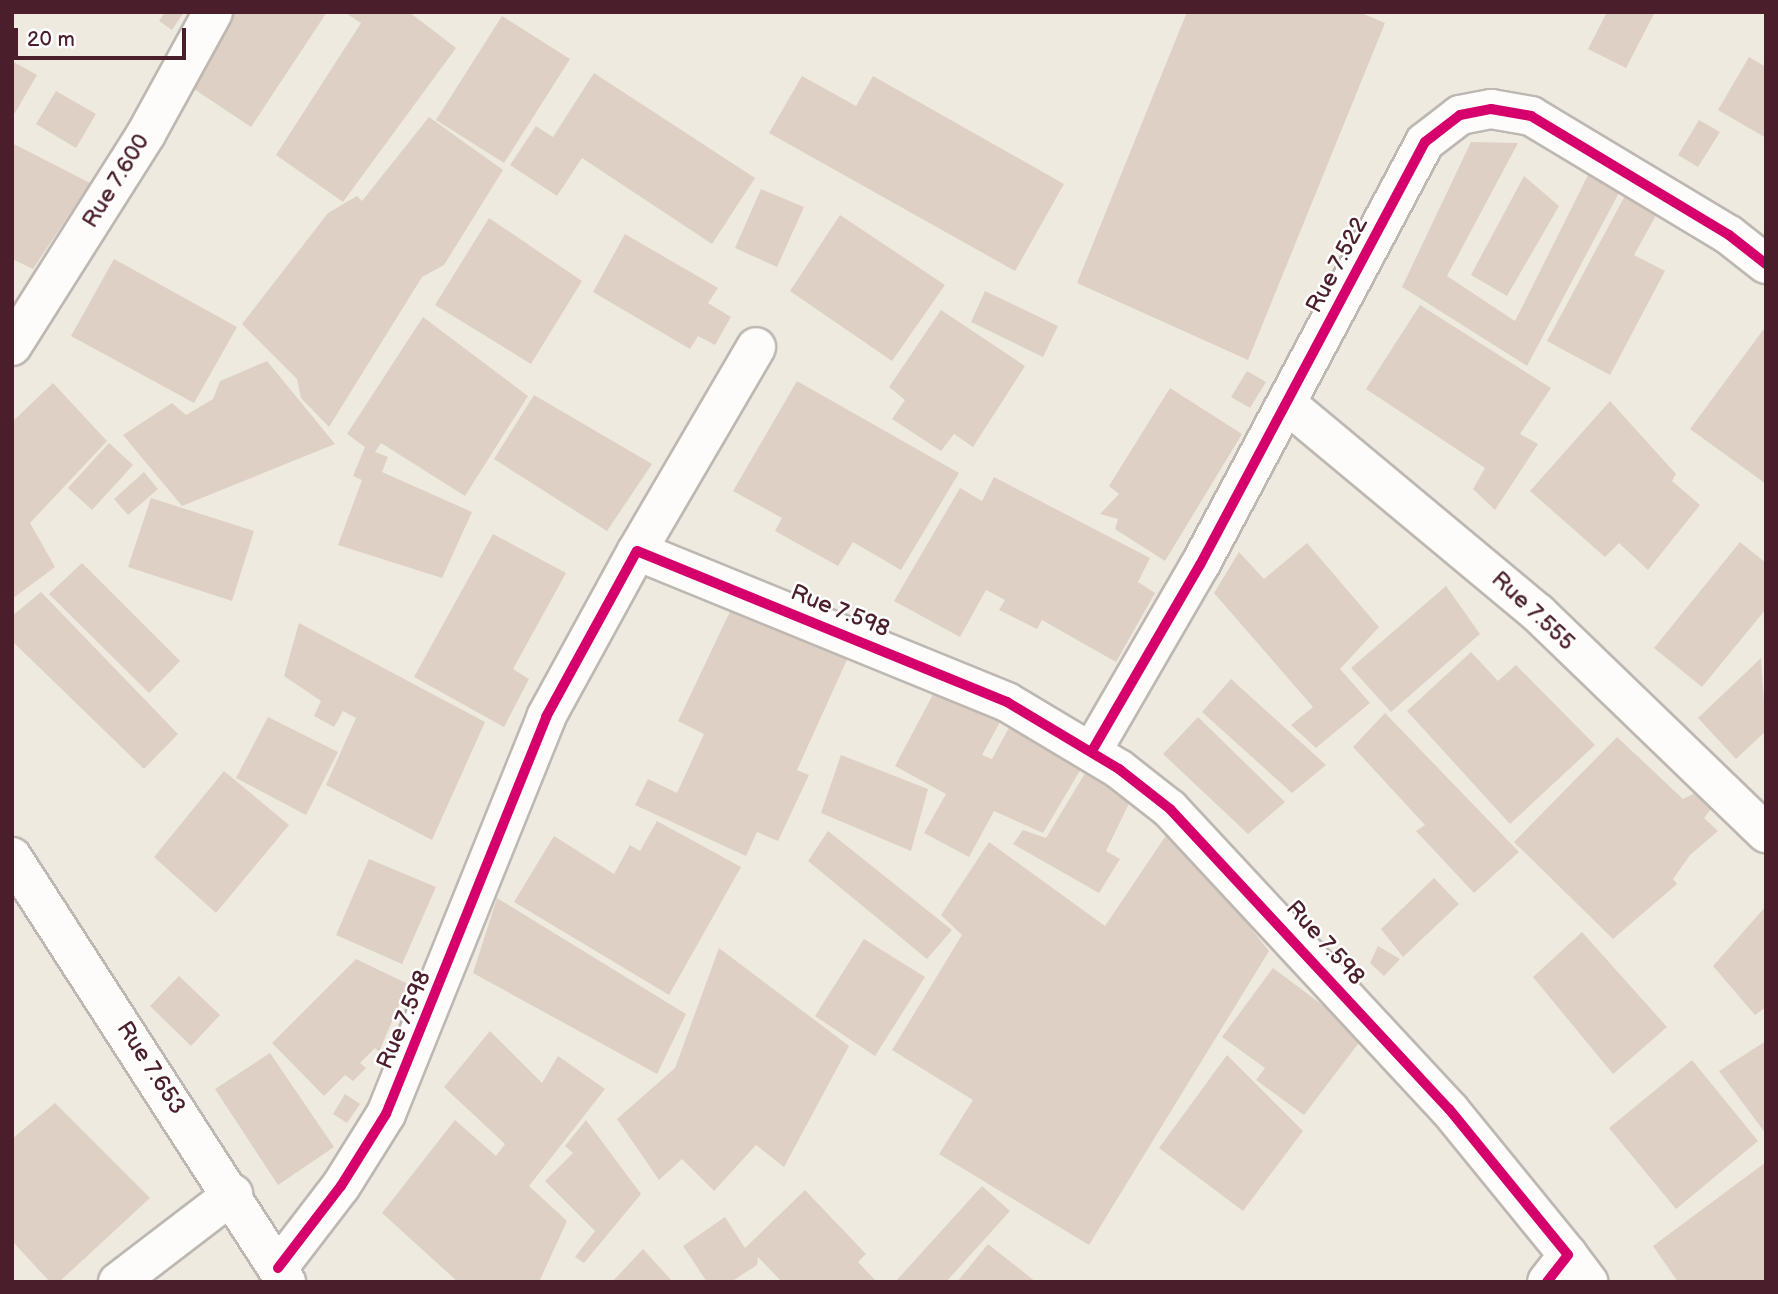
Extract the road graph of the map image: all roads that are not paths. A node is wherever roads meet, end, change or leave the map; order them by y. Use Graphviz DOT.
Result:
graph roads {
  1 [pos="213,12"];
  2 [pos="1766,264"];
  3 [pos="12,346"];
  4 [pos="756,347"];
  5 [pos="1287,404"];
  6 [pos="637,551"];
  7 [pos="1092,751"];
  8 [pos="1766,833"];
  9 [pos="12,857"];
  10 [pos="233,1194"];
  11 [pos="1568,1273"];
  12 [pos="282,1275"];
  13 [pos="118,1282"];
  1 -- 3 [label="street, Rue 7.600"];
  2 -- 5 [label="street, Rue 7.522"];
  4 -- 6 [label="street"];
  5 -- 7 [label="street, Rue 7.522"];
  5 -- 8 [label="street, Rue 7.555"];
  6 -- 7 [label="street, Rue 7.598"];
  6 -- 12 [label="street, Rue 7.598"];
  7 -- 11 [label="street, Rue 7.598"];
  9 -- 10 [label="street, Rue 7.653"];
  10 -- 12 [label="street, Rue 7.653"];
  10 -- 13 [label="street"];
}
